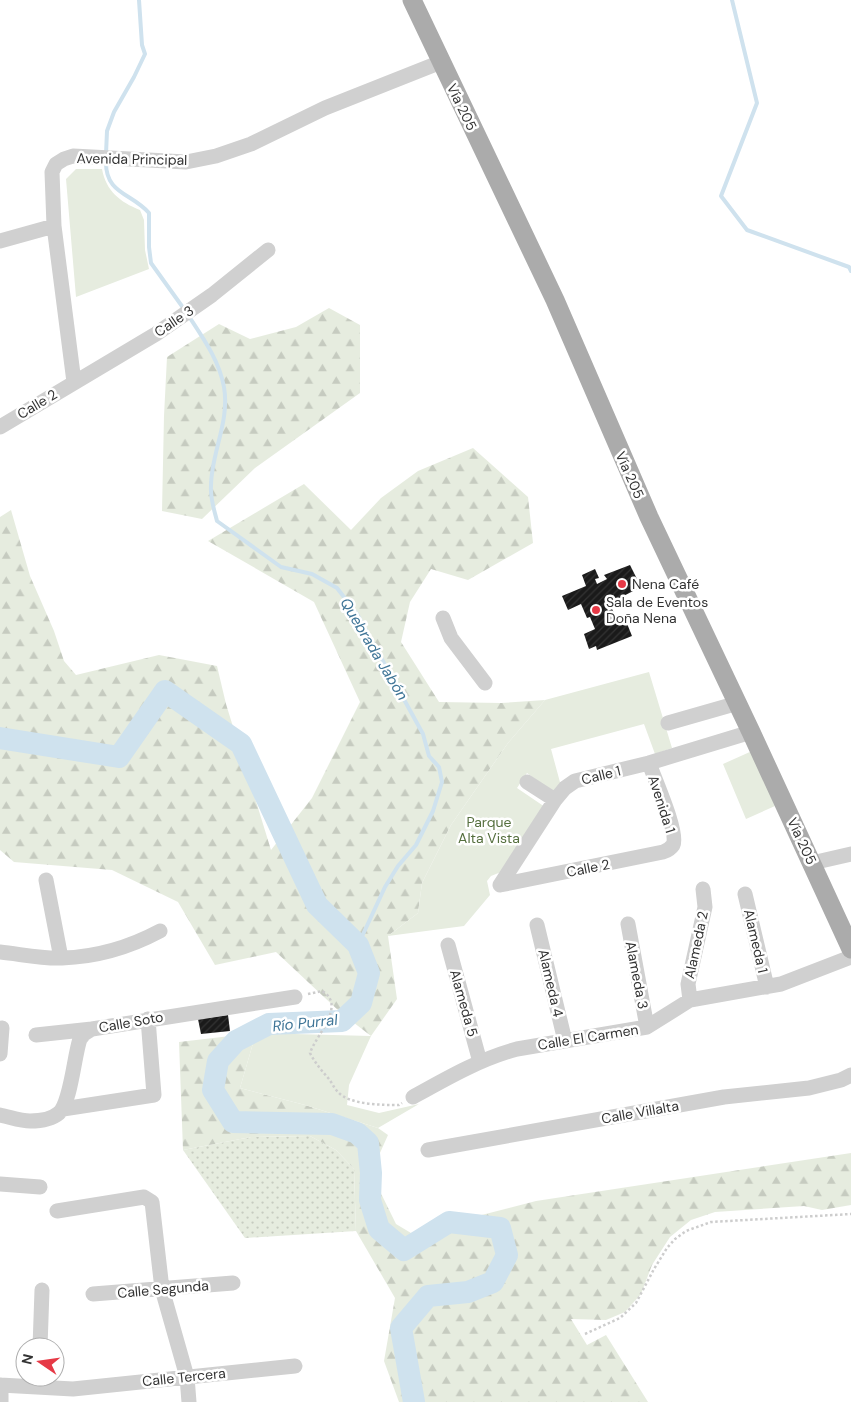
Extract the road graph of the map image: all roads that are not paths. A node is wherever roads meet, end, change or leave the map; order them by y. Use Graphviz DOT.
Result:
graph roads {
  1 [pos="412,0"];
  2 [pos="440,62"];
  3 [pos="54,226"];
  4 [pos="0,241"];
  5 [pos="268,250"];
  6 [pos="74,382"];
  7 [pos="0,427"];
  8 [pos="443,618"];
  9 [pos="485,683"];
  10 [pos="738,704"];
  11 [pos="668,723"];
  12 [pos="751,732"];
  13 [pos="649,763"];
  14 [pos="526,782"];
  15 [pos="555,800"];
  16 [pos="673,845"];
  17 [pos="851,854"];
  18 [pos="812,863"];
  19 [pos="46,880"];
  20 [pos="500,885"];
  21 [pos="703,889"];
  22 [pos="745,894"];
  23 [pos="628,924"];
  24 [pos="537,925"];
  25 [pos="160,931"];
  26 [pos="448,945"];
  27 [pos="851,949"];
  28 [pos="0,952"];
  29 [pos="851,957"];
  30 [pos="61,958"];
  31 [pos="767,987"];
  32 [pos="295,997"];
  33 [pos="690,1000"];
  34 [pos="148,1019"];
  35 [pos="647,1027"];
  36 [pos="2,1028"];
  37 [pos="92,1029"];
  38 [pos="36,1035"];
  39 [pos="564,1041"];
  40 [pos="0,1054"];
  41 [pos="480,1062"];
  42 [pos="851,1075"];
  43 [pos="413,1097"];
  44 [pos="63,1109"];
  45 [pos="0,1115"];
  46 [pos="428,1150"];
  47 [pos="0,1184"];
  48 [pos="40,1187"];
  49 [pos="57,1211"];
  50 [pos="233,1283"];
  51 [pos="162,1289"];
  52 [pos="42,1290"];
  53 [pos="93,1294"];
  54 [pos="40,1337"];
  55 [pos="295,1366"];
  56 [pos="187,1377"];
  57 [pos="15,1384"];
  58 [pos="1,1385"];
  59 [pos="50,1387"];
  60 [pos="73,1396"];
  61 [pos="1,1402"];
  62 [pos="189,1402"];
  1 -- 2 [label="main road, Vía 205"];
  2 -- 3 [label="street, Avenida Principal"];
  2 -- 10 [label="main road, Vía 205"];
  3 -- 4 [label="street"];
  3 -- 6 [label="street, Avenida Principal"];
  5 -- 6 [label="street, Calle 3"];
  6 -- 7 [label="street, Calle 2"];
  8 -- 9 [label="street"];
  10 -- 11 [label="street"];
  10 -- 12 [label="main road, Vía 205"];
  12 -- 13 [label="street, Calle 1"];
  12 -- 18 [label="main road, Vía 205"];
  13 -- 15 [label="street, Calle 1"];
  13 -- 16 [label="street, Avenida 1"];
  14 -- 15 [label="street"];
  15 -- 20 [label="street, Calle 1"];
  16 -- 20 [label="street, Calle 2"];
  17 -- 18 [label="street"];
  18 -- 27 [label="main road, Vía 205"];
  19 -- 30 [label="street"];
  21 -- 33 [label="street, Alameda 2"];
  22 -- 31 [label="street, Alameda 1"];
  23 -- 35 [label="street, Alameda 3"];
  24 -- 39 [label="street, Alameda 4"];
  25 -- 30 [label="street"];
  26 -- 41 [label="street, Alameda 5"];
  28 -- 30 [label="street"];
  29 -- 31 [label="street, Calle El Carmen"];
  31 -- 33 [label="street, Calle El Carmen"];
  32 -- 34 [label="street, Calle Soto"];
  33 -- 35 [label="street, Calle El Carmen"];
  34 -- 37 [label="street, Calle Soto"];
  34 -- 44 [label="street"];
  35 -- 39 [label="street, Calle El Carmen"];
  36 -- 40 [label="street"];
  37 -- 38 [label="street"];
  37 -- 44 [label="street, Calle Soto"];
  39 -- 41 [label="street, Calle El Carmen"];
  41 -- 43 [label="street, Calle El Carmen"];
  42 -- 46 [label="street, Calle Villalta"];
  44 -- 45 [label="street"];
  47 -- 48 [label="street"];
  49 -- 51 [label="street"];
  50 -- 51 [label="street, Calle Segunda"];
  51 -- 53 [label="street, Calle Segunda"];
  51 -- 56 [label="street"];
  52 -- 54 [label="street"];
  55 -- 56 [label="street, Calle Tercera"];
  56 -- 60 [label="street, Calle Tercera"];
  56 -- 62 [label="street"];
  57 -- 58 [label="street, Calle Tercera"];
  58 -- 61 [label="street"];
  59 -- 60 [label="street, Calle Tercera"];
}
